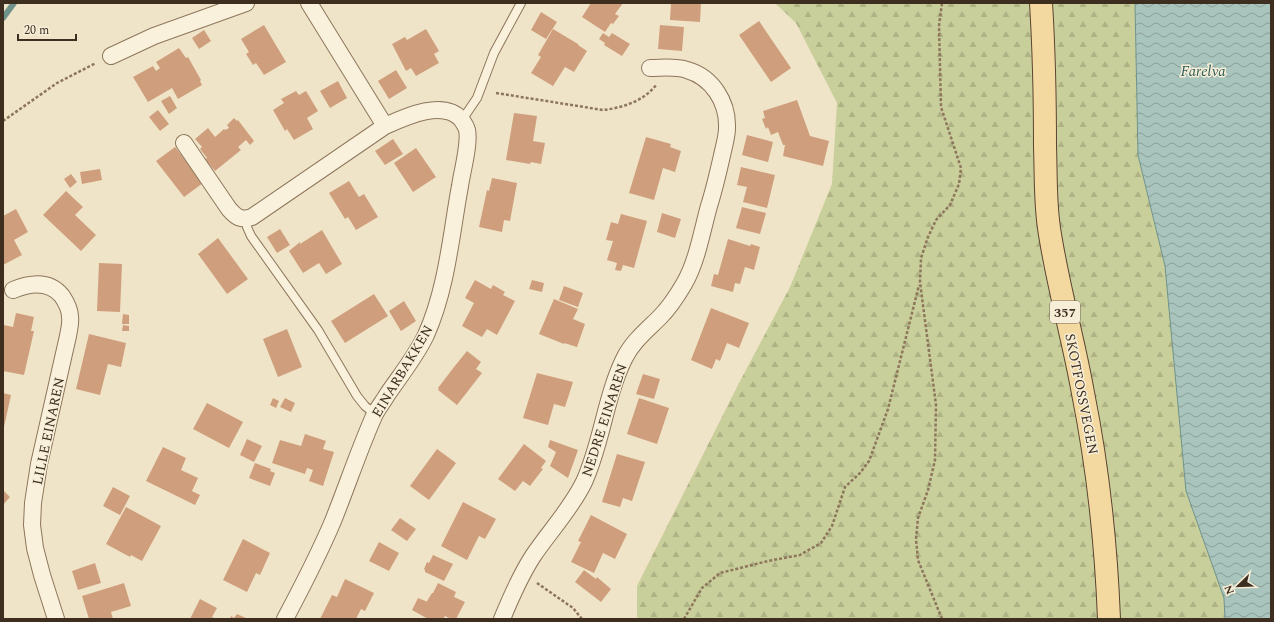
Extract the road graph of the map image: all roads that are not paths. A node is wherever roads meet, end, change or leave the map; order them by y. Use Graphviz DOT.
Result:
graph roads {
  1 [pos="246,3"];
  2 [pos="309,3"];
  3 [pos="521,3"];
  4 [pos="1041,3"];
  5 [pos="111,56"];
  6 [pos="650,68"];
  7 [pos="462,120"];
  8 [pos="385,126"];
  9 [pos="184,143"];
  10 [pos="247,219"];
  11 [pos="13,290"];
  12 [pos="375,414"];
  13 [pos="56,619"];
  14 [pos="285,619"];
  15 [pos="502,619"];
  16 [pos="1109,619"];
  1 -- 5 [label="street"];
  2 -- 8 [label="street"];
  3 -- 7 [label="lane"];
  4 -- 16 [label="main road, SKOTFOSSVEGEN / 357"];
  6 -- 15 [label="street, NEDRE EINAREN"];
  7 -- 8 [label="street"];
  7 -- 12 [label="street, EINARBAKKEN"];
  8 -- 10 [label="street"];
  9 -- 10 [label="street"];
  10 -- 12 [label="lane"];
  11 -- 13 [label="street, LILLE EINAREN"];
  12 -- 14 [label="street, EINARBAKKEN"];
}
